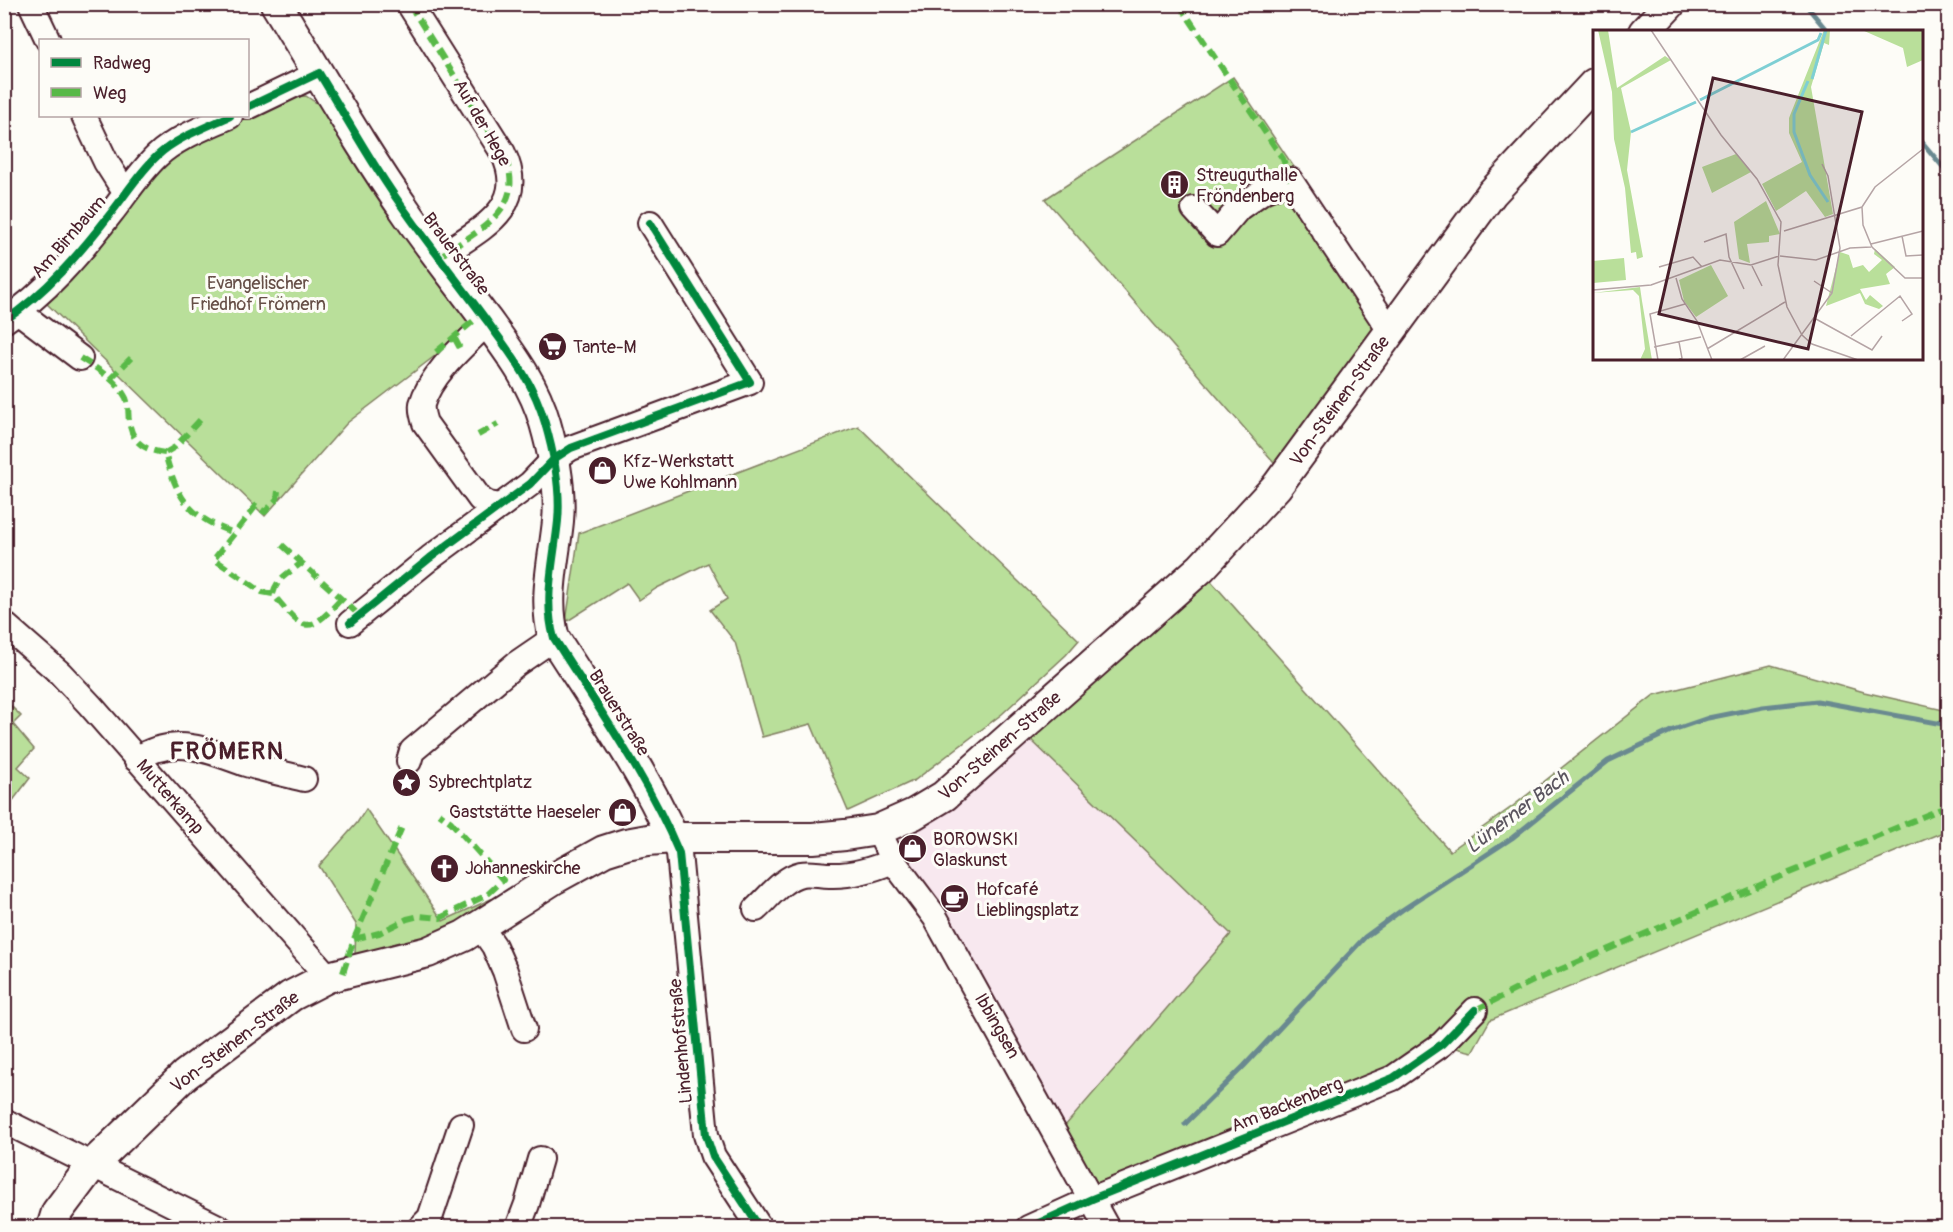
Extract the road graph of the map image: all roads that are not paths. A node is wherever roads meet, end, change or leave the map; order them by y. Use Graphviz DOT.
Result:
graph roads {
  1 [pos="276,4"];
  2 [pos="409,4"];
  3 [pos="1670,4"];
  4 [pos="39,7"];
  5 [pos="1646,30"];
  6 [pos="48,39"];
  7 [pos="319,74"];
  8 [pos="1593,85"];
  9 [pos="249,107"];
  10 [pos="84,117"];
  11 [pos="228,117"];
  12 [pos="125,192"];
  13 [pos="1194,209"];
  14 [pos="650,224"];
  15 [pos="439,257"];
  16 [pos="12,316"];
  17 [pos="488,322"];
  18 [pos="1391,332"];
  19 [pos="80,358"];
  20 [pos="554,459"];
  21 [pos="500,506"];
  22 [pos="350,623"];
  23 [pos="4,624"];
  24 [pos="554,638"];
  25 [pos="136,759"];
  26 [pos="409,760"];
  27 [pos="304,779"];
  28 [pos="878,830"];
  29 [pos="673,838"];
  30 [pos="893,861"];
  31 [pos="756,909"];
  32 [pos="480,926"];
  33 [pos="328,977"];
  34 [pos="1475,1010"];
  35 [pos="524,1029"];
  36 [pos="4,1121"];
  37 [pos="461,1125"];
  38 [pos="540,1160"];
  39 [pos="93,1164"];
  40 [pos="1092,1199"];
  41 [pos="52,1227"];
  42 [pos="220,1227"];
  43 [pos="420,1227"];
  44 [pos="518,1227"];
  45 [pos="760,1227"];
  46 [pos="1028,1227"];
  47 [pos="1107,1227"];
  1 -- 7 [label="main road, Brauerstraße"];
  2 -- 15 [label="street, Auf der Hege"];
  3 -- 5 [label="main road"];
  4 -- 6 [label="street"];
  7 -- 9 [label="street"];
  7 -- 15 [label="main road, Brauerstraße"];
  8 -- 18 [label="main road, Von-Steinen-Straße"];
  10 -- 12 [label="street"];
  11 -- 12 [label="street, Am Birnbaum"];
  12 -- 16 [label="street, Am Birnbaum"];
  13 -- 18 [label="street"];
  14 -- 20 [label="street"];
  15 -- 17 [label="main road, Brauerstraße"];
  16 -- 19 [label="street"];
  17 -- 20 [label="main road, Brauerstraße"];
  17 -- 21 [label="street"];
  18 -- 28 [label="main road, Von-Steinen-Straße"];
  20 -- 21 [label="street"];
  20 -- 24 [label="main road, Brauerstraße"];
  21 -- 22 [label="street"];
  23 -- 25 [label="street, Mutterkamp"];
  24 -- 26 [label="street"];
  24 -- 29 [label="main road, Brauerstraße"];
  25 -- 27 [label="street"];
  25 -- 33 [label="street, Mutterkamp"];
  28 -- 29 [label="main road, Von-Steinen-Straße"];
  28 -- 30 [label="street, Ibbingsen"];
  29 -- 32 [label="main road, Von-Steinen-Straße"];
  29 -- 45 [label="street, Lindenhofstraße"];
  30 -- 31 [label="street"];
  30 -- 40 [label="street, Ibbingsen"];
  32 -- 33 [label="main road, Von-Steinen-Straße"];
  32 -- 35 [label="street"];
  33 -- 39 [label="main road, Von-Steinen-Straße"];
  34 -- 40 [label="street, Am Backenberg"];
  36 -- 39 [label="street"];
  37 -- 43 [label="street"];
  38 -- 44 [label="street"];
  39 -- 41 [label="main road, Von-Steinen-Straße"];
  39 -- 42 [label="street"];
  40 -- 46 [label="street, Am Backenberg"];
  40 -- 47 [label="street, Ibbingsen"];
}
